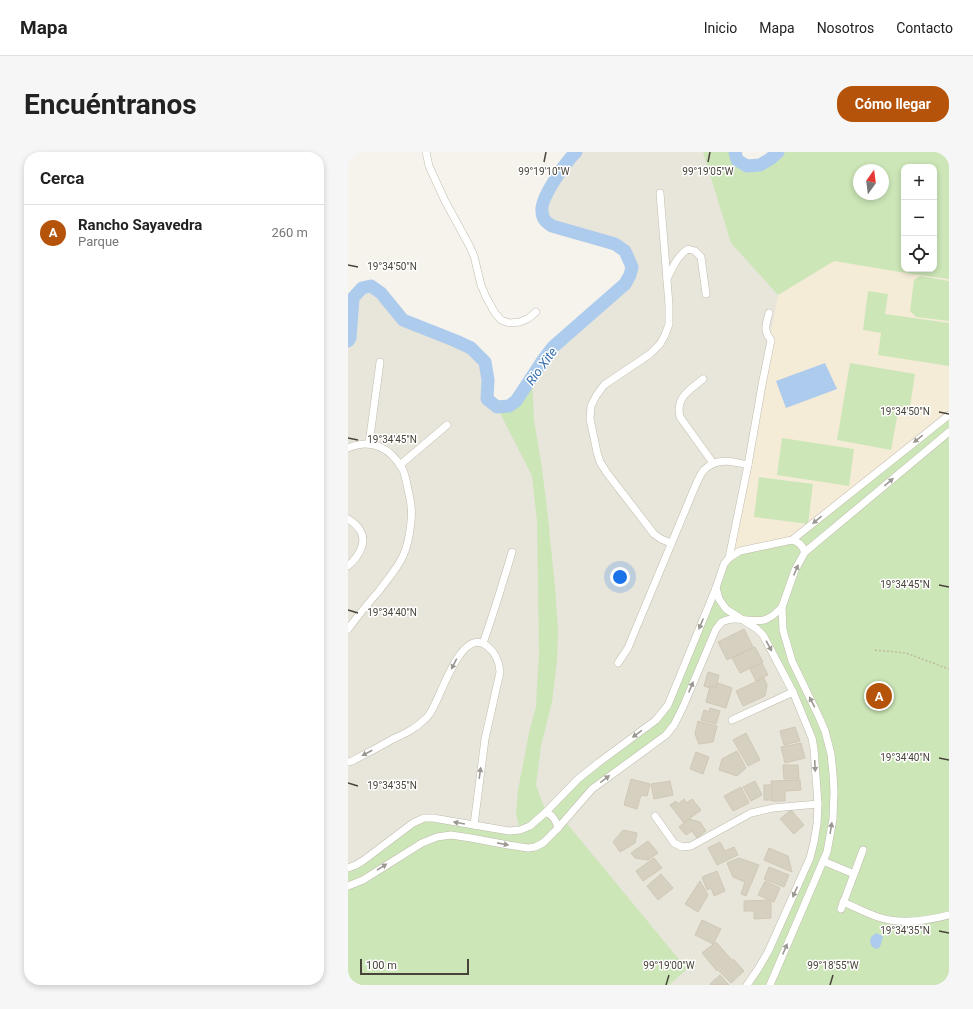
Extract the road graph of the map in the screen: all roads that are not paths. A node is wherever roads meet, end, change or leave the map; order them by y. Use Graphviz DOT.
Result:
graph roads {
  1 [pos="426,152"];
  2 [pos="660,193"];
  3 [pos="667,279"];
  4 [pos="706,294"];
  5 [pos="536,312"];
  6 [pos="768,313"];
  7 [pos="380,362"];
  8 [pos="703,379"];
  9 [pos="949,415"];
  10 [pos="447,425"];
  11 [pos="949,432"];
  12 [pos="369,444"];
  13 [pos="348,448"];
  14 [pos="713,463"];
  15 [pos="400,465"];
  16 [pos="748,465"];
  17 [pos="348,519"];
  18 [pos="792,540"];
  19 [pos="671,543"];
  20 [pos="512,552"];
  21 [pos="805,552"];
  22 [pos="729,558"];
  23 [pos="348,566"];
  24 [pos="716,588"];
  25 [pos="782,607"];
  26 [pos="742,619"];
  27 [pos="348,629"];
  28 [pos="483,643"];
  29 [pos="618,663"];
  30 [pos="793,692"];
  31 [pos="732,720"];
  32 [pos="348,762"];
  33 [pos="818,804"];
  34 [pos="546,812"];
  35 [pos="655,816"];
  36 [pos="474,825"];
  37 [pos="558,828"];
  38 [pos="863,850"];
  39 [pos="823,861"];
  40 [pos="348,868"];
  41 [pos="854,874"];
  42 [pos="348,886"];
  43 [pos="949,915"];
  44 [pos="747,985"];
  45 [pos="770,985"];
  1 -- 5 [label="street"];
  2 -- 3 [label="street"];
  3 -- 4 [label="street"];
  3 -- 19 [label="street"];
  6 -- 16 [label="street"];
  7 -- 12 [label="street"];
  8 -- 14 [label="street"];
  9 -- 18 [label="street, one-way"];
  10 -- 15 [label="street"];
  21 -- 11 [label="street, one-way"];
  12 -- 13 [label="street"];
  12 -- 15 [label="street"];
  14 -- 16 [label="street"];
  14 -- 19 [label="street"];
  15 -- 27 [label="street"];
  16 -- 22 [label="street"];
  17 -- 23 [label="street"];
  18 -- 21 [label="street"];
  18 -- 22 [label="street"];
  19 -- 29 [label="street"];
  20 -- 28 [label="street"];
  25 -- 21 [label="street, one-way"];
  22 -- 24 [label="street"];
  24 -- 26 [label="street"];
  24 -- 34 [label="street, one-way"];
  25 -- 26 [label="street"];
  39 -- 25 [label="street, one-way"];
  26 -- 30 [label="street, one-way"];
  37 -- 26 [label="street, one-way"];
  28 -- 32 [label="street, one-way"];
  36 -- 28 [label="street, one-way"];
  30 -- 31 [label="street"];
  30 -- 33 [label="street, one-way"];
  33 -- 35 [label="street"];
  33 -- 44 [label="street, one-way"];
  34 -- 36 [label="street"];
  34 -- 37 [label="street"];
  36 -- 40 [label="street, one-way"];
  42 -- 37 [label="street, one-way"];
  38 -- 41 [label="street"];
  39 -- 41 [label="street"];
  45 -- 39 [label="street, one-way"];
  41 -- 43 [label="street"];
}
